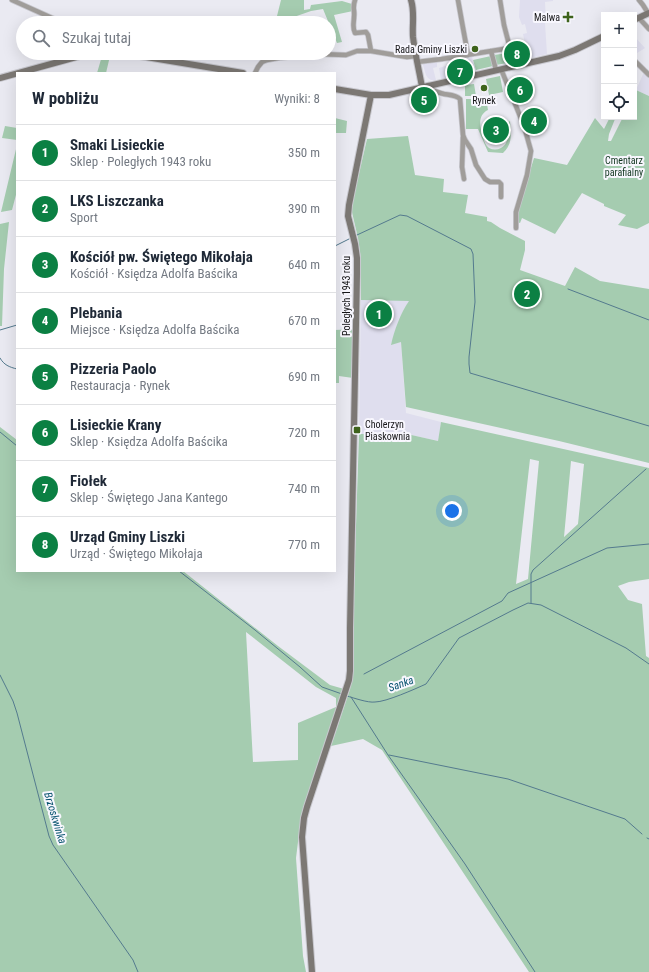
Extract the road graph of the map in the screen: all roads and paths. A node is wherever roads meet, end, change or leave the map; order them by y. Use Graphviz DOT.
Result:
graph roads {
  1 [pos="12,0"];
  2 [pos="355,0"];
  3 [pos="411,0"];
  4 [pos="458,0"];
  5 [pos="500,0"];
  6 [pos="639,0"];
  7 [pos="648,13"];
  8 [pos="47,16"];
  9 [pos="637,18"];
  10 [pos="637,20"];
  11 [pos="649,28"];
  12 [pos="601,37"];
  13 [pos="371,51"];
  14 [pos="491,51"];
  15 [pos="336,55"];
  16 [pos="468,56"];
  17 [pos="417,59"];
  18 [pos="65,60"];
  19 [pos="164,60"];
  20 [pos="267,60"];
  21 [pos="637,63"];
  22 [pos="498,69"];
  23 [pos="22,72"];
  24 [pos="237,72"];
  25 [pos="256,72"];
  26 [pos="16,74"];
  27 [pos="649,75"];
  28 [pos="0,78"];
  29 [pos="425,86"];
  30 [pos="336,89"];
  31 [pos="371,95"];
  32 [pos="463,135"];
  33 [pos="464,179"];
  34 [pos="501,197"];
  35 [pos="516,228"];
  36 [pos="312,972"];
  1 -- 8 [label="street"];
  2 -- 13 [label="street"];
  3 -- 17 [label="street"];
  4 -- 16 [label="street"];
  5 -- 14 [label="street"];
  6 -- 7 [label="street"];
  7 -- 9 [label="street"];
  10 -- 11 [label="street"];
  12 -- 22 [label="street"];
  13 -- 15 [label="street"];
  13 -- 17 [label="street"];
  14 -- 16 [label="street"];
  14 -- 22 [label="street"];
  16 -- 17 [label="street"];
  17 -- 29 [label="street"];
  18 -- 23 [label="street"];
  19 -- 24 [label="street"];
  20 -- 25 [label="street"];
  21 -- 27 [label="street"];
  22 -- 29 [label="street"];
  22 -- 35 [label="street"];
  26 -- 28 [label="street"];
  29 -- 31 [label="street"];
  29 -- 32 [label="street"];
  30 -- 31 [label="street"];
  31 -- 36 [label="street, Poległych 1943 roku"];
  32 -- 33 [label="street"];
  32 -- 34 [label="street"];
}
